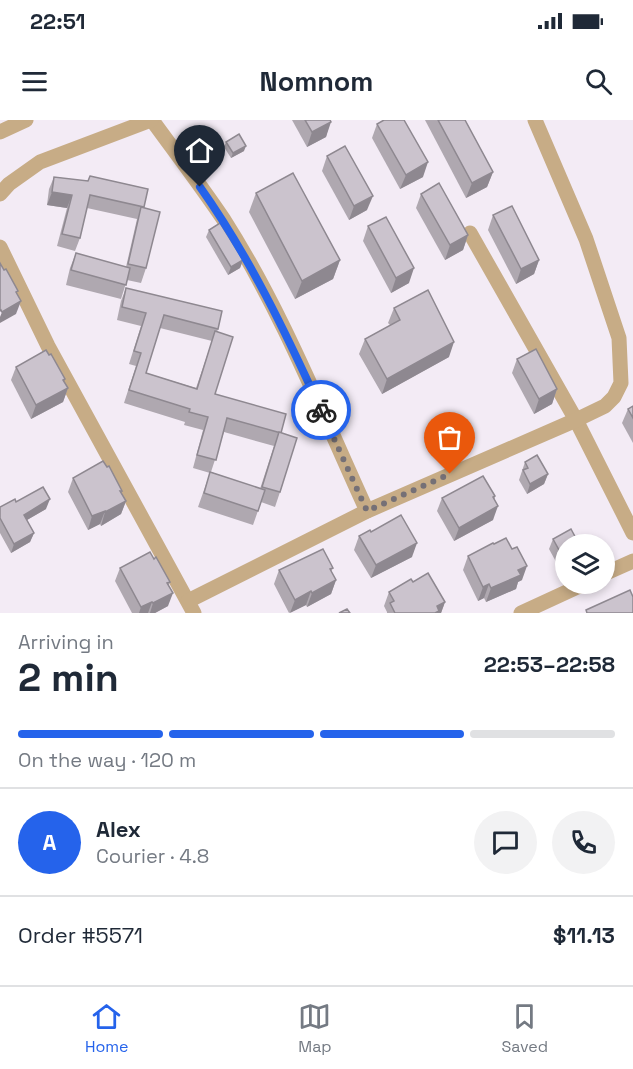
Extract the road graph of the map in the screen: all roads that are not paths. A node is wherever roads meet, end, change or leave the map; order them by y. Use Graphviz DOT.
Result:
graph roads {
  1 [pos="26,120"];
  2 [pos="152,120"];
  3 [pos="535,120"];
  4 [pos="0,132"];
  5 [pos="0,194"];
  6 [pos="470,233"];
  7 [pos="0,247"];
  8 [pos="626,336"];
  9 [pos="576,420"];
  10 [pos="367,511"];
  11 [pos="633,533"];
  12 [pos="633,561"];
  13 [pos="615,569"];
  14 [pos="562,594"];
  15 [pos="191,607"];
  16 [pos="521,613"];
  1 -- 4 [label="lane"];
  2 -- 5 [label="lane"];
  2 -- 10 [label="lane"];
  3 -- 8 [label="lane"];
  6 -- 9 [label="lane"];
  7 -- 15 [label="lane"];
  8 -- 9 [label="lane"];
  9 -- 10 [label="lane"];
  9 -- 11 [label="lane"];
  10 -- 15 [label="lane"];
  12 -- 13 [label="lane"];
  14 -- 16 [label="lane"];
}
